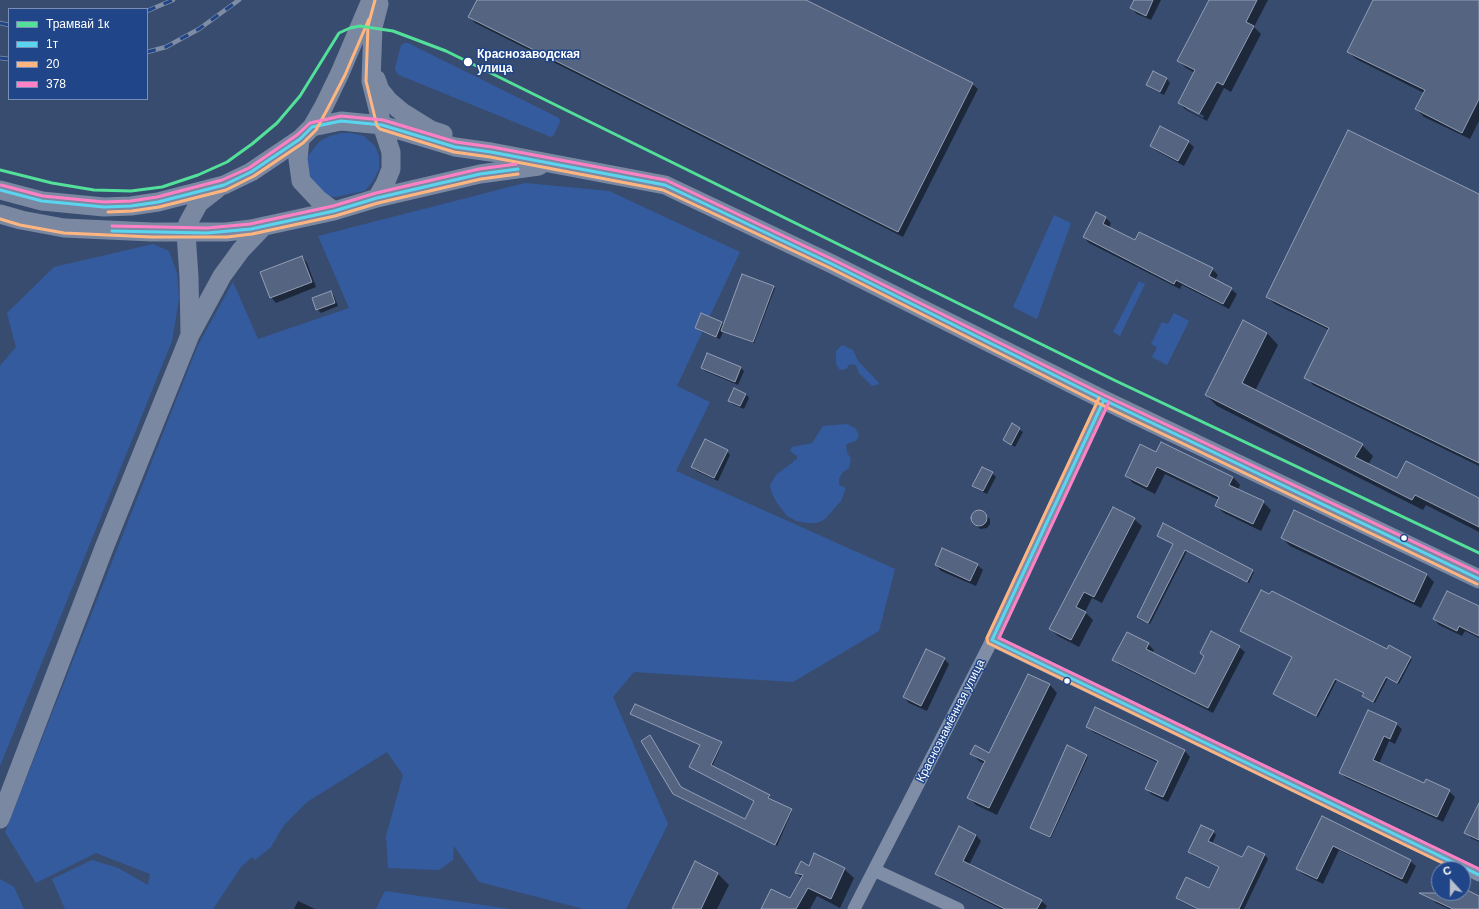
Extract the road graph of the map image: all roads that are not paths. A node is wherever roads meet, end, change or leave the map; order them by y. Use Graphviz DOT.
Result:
graph roads {
  1 [pos="371,0"];
  2 [pos="380,0"];
  3 [pos="371,69"];
  4 [pos="382,125"];
  5 [pos="306,133"];
  6 [pos="491,152"];
  7 [pos="554,164"];
  8 [pos="224,185"];
  9 [pos="0,190"];
  10 [pos="377,198"];
  11 [pos="334,211"];
  12 [pos="0,214"];
  13 [pos="264,226"];
  14 [pos="186,233"];
  15 [pos="190,336"];
  16 [pos="1104,400"];
  17 [pos="1479,579"];
  18 [pos="992,640"];
  19 [pos="0,819"];
  20 [pos="874,870"];
  21 [pos="1479,875"];
  22 [pos="854,909"];
  23 [pos="958,909"];
  1 -- 5 [label="main road"];
  2 -- 3 [label="main road"];
  3 -- 4 [label="main road"];
  3 -- 6 [label="main road"];
  4 -- 5 [label="main road"];
  4 -- 6 [label="main road"];
  4 -- 10 [label="main road"];
  5 -- 8 [label="main road"];
  5 -- 11 [label="main road"];
  6 -- 7 [label="main road"];
  7 -- 10 [label="main road"];
  7 -- 16 [label="main road"];
  8 -- 9 [label="main road"];
  8 -- 14 [label="main road"];
  10 -- 11 [label="main road"];
  11 -- 13 [label="main road"];
  12 -- 14 [label="main road"];
  13 -- 14 [label="main road"];
  13 -- 15 [label="main road"];
  14 -- 15 [label="main road"];
  15 -- 19 [label="main road"];
  16 -- 17 [label="main road"];
  16 -- 18 [label="street, Краснознамённая улица"];
  18 -- 20 [label="street, Краснознамённая улица"];
  18 -- 21 [label="street"];
  20 -- 22 [label="street, Краснознамённая улица"];
  20 -- 23 [label="street"];
}
